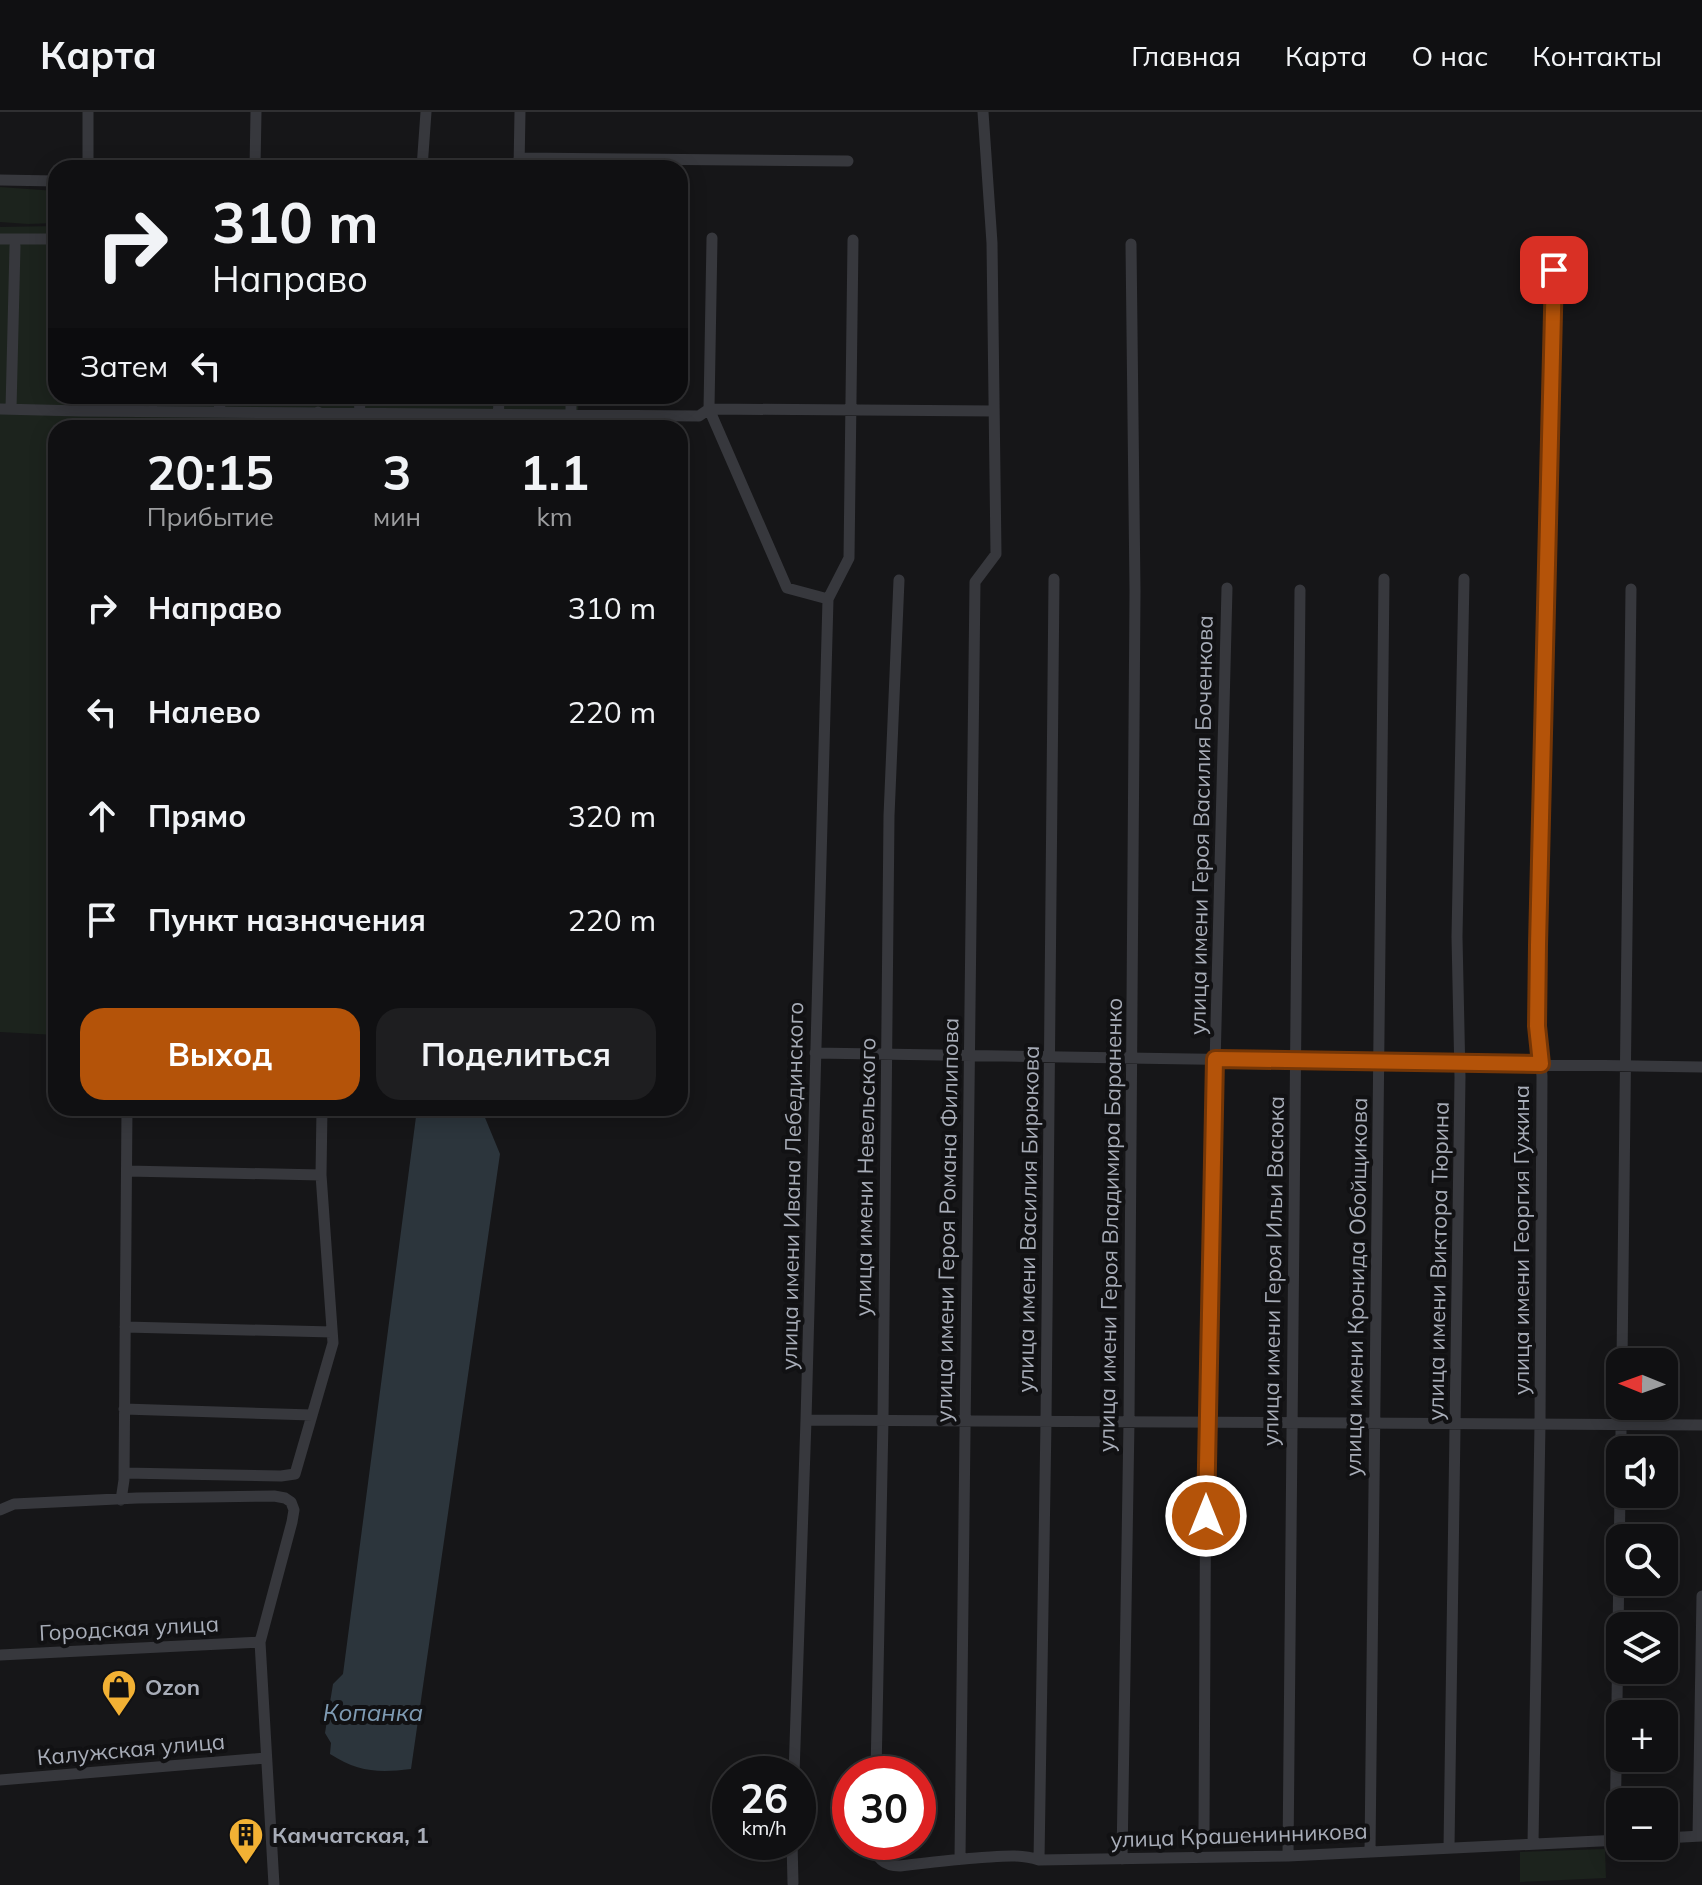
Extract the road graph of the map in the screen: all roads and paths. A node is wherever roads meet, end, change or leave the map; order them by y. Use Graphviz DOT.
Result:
graph roads {
  1 [pos="88,112"];
  2 [pos="256,112"];
  3 [pos="426,112"];
  4 [pos="520,112"];
  5 [pos="983,112"];
  6 [pos="88,160"];
  7 [pos="255,160"];
  8 [pos="423,160"];
  9 [pos="519,160"];
  10 [pos="848,161"];
  11 [pos="688,162"];
  12 [pos="0,180"];
  13 [pos="48,181"];
  14 [pos="712,238"];
  15 [pos="0,239"];
  16 [pos="48,239"];
  17 [pos="853,240"];
  18 [pos="1131,244"];
  19 [pos="15,246"];
  20 [pos="1554,254"];
  21 [pos="220,404"];
  22 [pos="360,404"];
  23 [pos="499,404"];
  24 [pos="571,404"];
  25 [pos="6,409"];
  26 [pos="709,409"];
  27 [pos="153,410"];
  28 [pos="851,411"];
  29 [pos="994,411"];
  30 [pos="219,412"];
  31 [pos="318,412"];
  32 [pos="360,412"];
  33 [pos="429,413"];
  34 [pos="498,414"];
  35 [pos="571,414"];
  36 [pos="153,420"];
  37 [pos="219,420"];
  38 [pos="318,420"];
  39 [pos="360,420"];
  40 [pos="429,420"];
  41 [pos="498,420"];
  42 [pos="571,420"];
  43 [pos="1054,579"];
  44 [pos="1384,579"];
  45 [pos="1464,579"];
  46 [pos="899,580"];
  47 [pos="1227,588"];
  48 [pos="1631,589"];
  49 [pos="1300,590"];
  50 [pos="828,599"];
  51 [pos="815,1053"];
  52 [pos="887,1053"];
  53 [pos="969,1055"];
  54 [pos="1049,1057"];
  55 [pos="1131,1058"];
  56 [pos="1215,1059"];
  57 [pos="1295,1060"];
  58 [pos="1378,1062"];
  59 [pos="1460,1063"];
  60 [pos="1541,1064"];
  61 [pos="1625,1066"];
  62 [pos="1702,1067"];
  63 [pos="127,1116"];
  64 [pos="322,1116"];
  65 [pos="127,1171"];
  66 [pos="321,1175"];
  67 [pos="125,1327"];
  68 [pos="332,1332"];
  69 [pos="1622,1348"];
  70 [pos="124,1409"];
  71 [pos="312,1415"];
  72 [pos="806,1420"];
  73 [pos="883,1420"];
  74 [pos="1621,1420"];
  75 [pos="965,1421"];
  76 [pos="1046,1421"];
  77 [pos="1129,1421"];
  78 [pos="1206,1422"];
  79 [pos="1292,1422"];
  80 [pos="1375,1423"];
  81 [pos="1455,1424"];
  82 [pos="1540,1424"];
  83 [pos="1621,1425"];
  84 [pos="1702,1425"];
  85 [pos="1621,1436"];
  86 [pos="124,1473"];
  87 [pos="115,1500"];
  88 [pos="1620,1508"];
  89 [pos="0,1510"];
  90 [pos="1702,1596"];
  91 [pos="260,1642"];
  92 [pos="0,1655"];
  93 [pos="795,1756"];
  94 [pos="876,1756"];
  95 [pos="266,1758"];
  96 [pos="0,1780"];
  97 [pos="1618,1788"];
  98 [pos="1204,1831"];
  99 [pos="1700,1836"];
  100 [pos="1678,1837"];
  101 [pos="1606,1841"];
  102 [pos="1533,1844"];
  103 [pos="1449,1848"];
  104 [pos="1370,1852"];
  105 [pos="1288,1856"];
  106 [pos="960,1858"];
  107 [pos="1122,1859"];
  108 [pos="792,1860"];
  109 [pos="880,1860"];
  110 [pos="1039,1860"];
  111 [pos="793,1883"];
  112 [pos="274,1885"];
  1 -- 6 [label="street"];
  2 -- 7 [label="street"];
  3 -- 8 [label="street"];
  4 -- 9 [label="street"];
  5 -- 29 [label="street"];
  10 -- 11 [label="street"];
  12 -- 13 [label="street"];
  14 -- 26 [label="street"];
  15 -- 16 [label="street"];
  17 -- 28 [label="street"];
  18 -- 55 [label="street, улица имени Героя Владимира Бараненко"];
  19 -- 25 [label="street"];
  20 -- 60 [label="street, улица имени Георгия Гужина"];
  21 -- 30 [label="street"];
  22 -- 32 [label="street"];
  23 -- 34 [label="street"];
  24 -- 35 [label="street"];
  25 -- 27 [label="street"];
  26 -- 28 [label="street"];
  26 -- 35 [label="street"];
  26 -- 50 [label="street"];
  27 -- 30 [label="street"];
  27 -- 36 [label="street"];
  28 -- 29 [label="street"];
  28 -- 50 [label="street"];
  29 -- 53 [label="street, улица имени Героя Романа Филипова"];
  30 -- 31 [label="street"];
  30 -- 37 [label="street"];
  31 -- 32 [label="street"];
  31 -- 38 [label="street"];
  32 -- 33 [label="street"];
  32 -- 39 [label="street"];
  33 -- 34 [label="street"];
  33 -- 40 [label="street"];
  34 -- 35 [label="street"];
  34 -- 41 [label="street"];
  35 -- 42 [label="street"];
  43 -- 54 [label="street, улица имени Василия Бирюкова"];
  44 -- 58 [label="street, улица имени Кронида Обойщикова"];
  45 -- 59 [label="street, улица имени Виктора Тюрина"];
  46 -- 52 [label="street, улица имени Невельского"];
  47 -- 56 [label="street, улица имени Героя Василия Боченкова"];
  48 -- 61 [label="street"];
  49 -- 57 [label="street, улица имени Героя Ильи Васюка"];
  50 -- 51 [label="street, улица имени Ивана Лебединского"];
  51 -- 52 [label="street"];
  51 -- 72 [label="street, улица имени Ивана Лебединского"];
  52 -- 53 [label="street"];
  52 -- 73 [label="street, улица имени Невельского"];
  53 -- 54 [label="street"];
  53 -- 75 [label="street, улица имени Героя Романа Филипова"];
  54 -- 55 [label="street"];
  54 -- 76 [label="street, улица имени Василия Бирюкова"];
  55 -- 56 [label="street"];
  55 -- 77 [label="street, улица имени Героя Владимира Бараненко"];
  56 -- 57 [label="street"];
  56 -- 78 [label="street, улица имени Героя Василия Боченкова"];
  57 -- 58 [label="street"];
  57 -- 79 [label="street, улица имени Героя Ильи Васюка"];
  58 -- 59 [label="street"];
  58 -- 80 [label="street, улица имени Кронида Обойщикова"];
  59 -- 60 [label="street"];
  59 -- 81 [label="street, улица имени Виктора Тюрина"];
  60 -- 61 [label="street"];
  60 -- 82 [label="street, улица имени Георгия Гужина"];
  61 -- 62 [label="street"];
  61 -- 69 [label="street"];
  63 -- 65 [label="street"];
  64 -- 66 [label="street"];
  65 -- 66 [label="street"];
  65 -- 67 [label="street"];
  66 -- 68 [label="street"];
  67 -- 68 [label="street"];
  67 -- 70 [label="street"];
  68 -- 71 [label="street"];
  70 -- 71 [label="street"];
  70 -- 86 [label="street"];
  71 -- 86 [label="street"];
  72 -- 73 [label="street"];
  72 -- 93 [label="street, улица имени Ивана Лебединского"];
  73 -- 75 [label="street"];
  73 -- 94 [label="street, улица имени Невельского"];
  74 -- 83 [label="street"];
  75 -- 76 [label="street"];
  75 -- 106 [label="street, улица имени Героя Романа Филипова"];
  76 -- 77 [label="street"];
  76 -- 110 [label="street, улица имени Василия Бирюкова"];
  77 -- 78 [label="street"];
  77 -- 107 [label="street, улица имени Героя Владимира Бараненко"];
  78 -- 79 [label="street"];
  78 -- 98 [label="street, улица имени Героя Василия Боченкова"];
  79 -- 80 [label="street"];
  79 -- 105 [label="street, улица имени Героя Ильи Васюка"];
  80 -- 81 [label="street"];
  80 -- 104 [label="street, улица имени Кронида Обойщикова"];
  81 -- 82 [label="street"];
  81 -- 103 [label="street, улица имени Виктора Тюрина"];
  82 -- 83 [label="street"];
  82 -- 102 [label="street, улица имени Георгия Гужина"];
  83 -- 84 [label="street"];
  83 -- 85 [label="street"];
  86 -- 87 [label="street"];
  87 -- 89 [label="street"];
  87 -- 91 [label="street"];
  88 -- 97 [label="street"];
  90 -- 99 [label="street"];
  91 -- 92 [label="street, Городская улица"];
  91 -- 95 [label="street"];
  95 -- 96 [label="street, Калужская улица"];
  95 -- 112 [label="street"];
  99 -- 100 [label="street"];
  101 -- 102 [label="street, улица Крашенинникова"];
  102 -- 103 [label="street, улица Крашенинникова"];
  103 -- 104 [label="street, улица Крашенинникова"];
  104 -- 105 [label="street, улица Крашенинникова"];
  105 -- 107 [label="street, улица Крашенинникова"];
  106 -- 109 [label="street, улица Крашенинникова"];
  106 -- 110 [label="street, улица Крашенинникова"];
  107 -- 110 [label="street, улица Крашенинникова"];
  108 -- 111 [label="street"];
}
